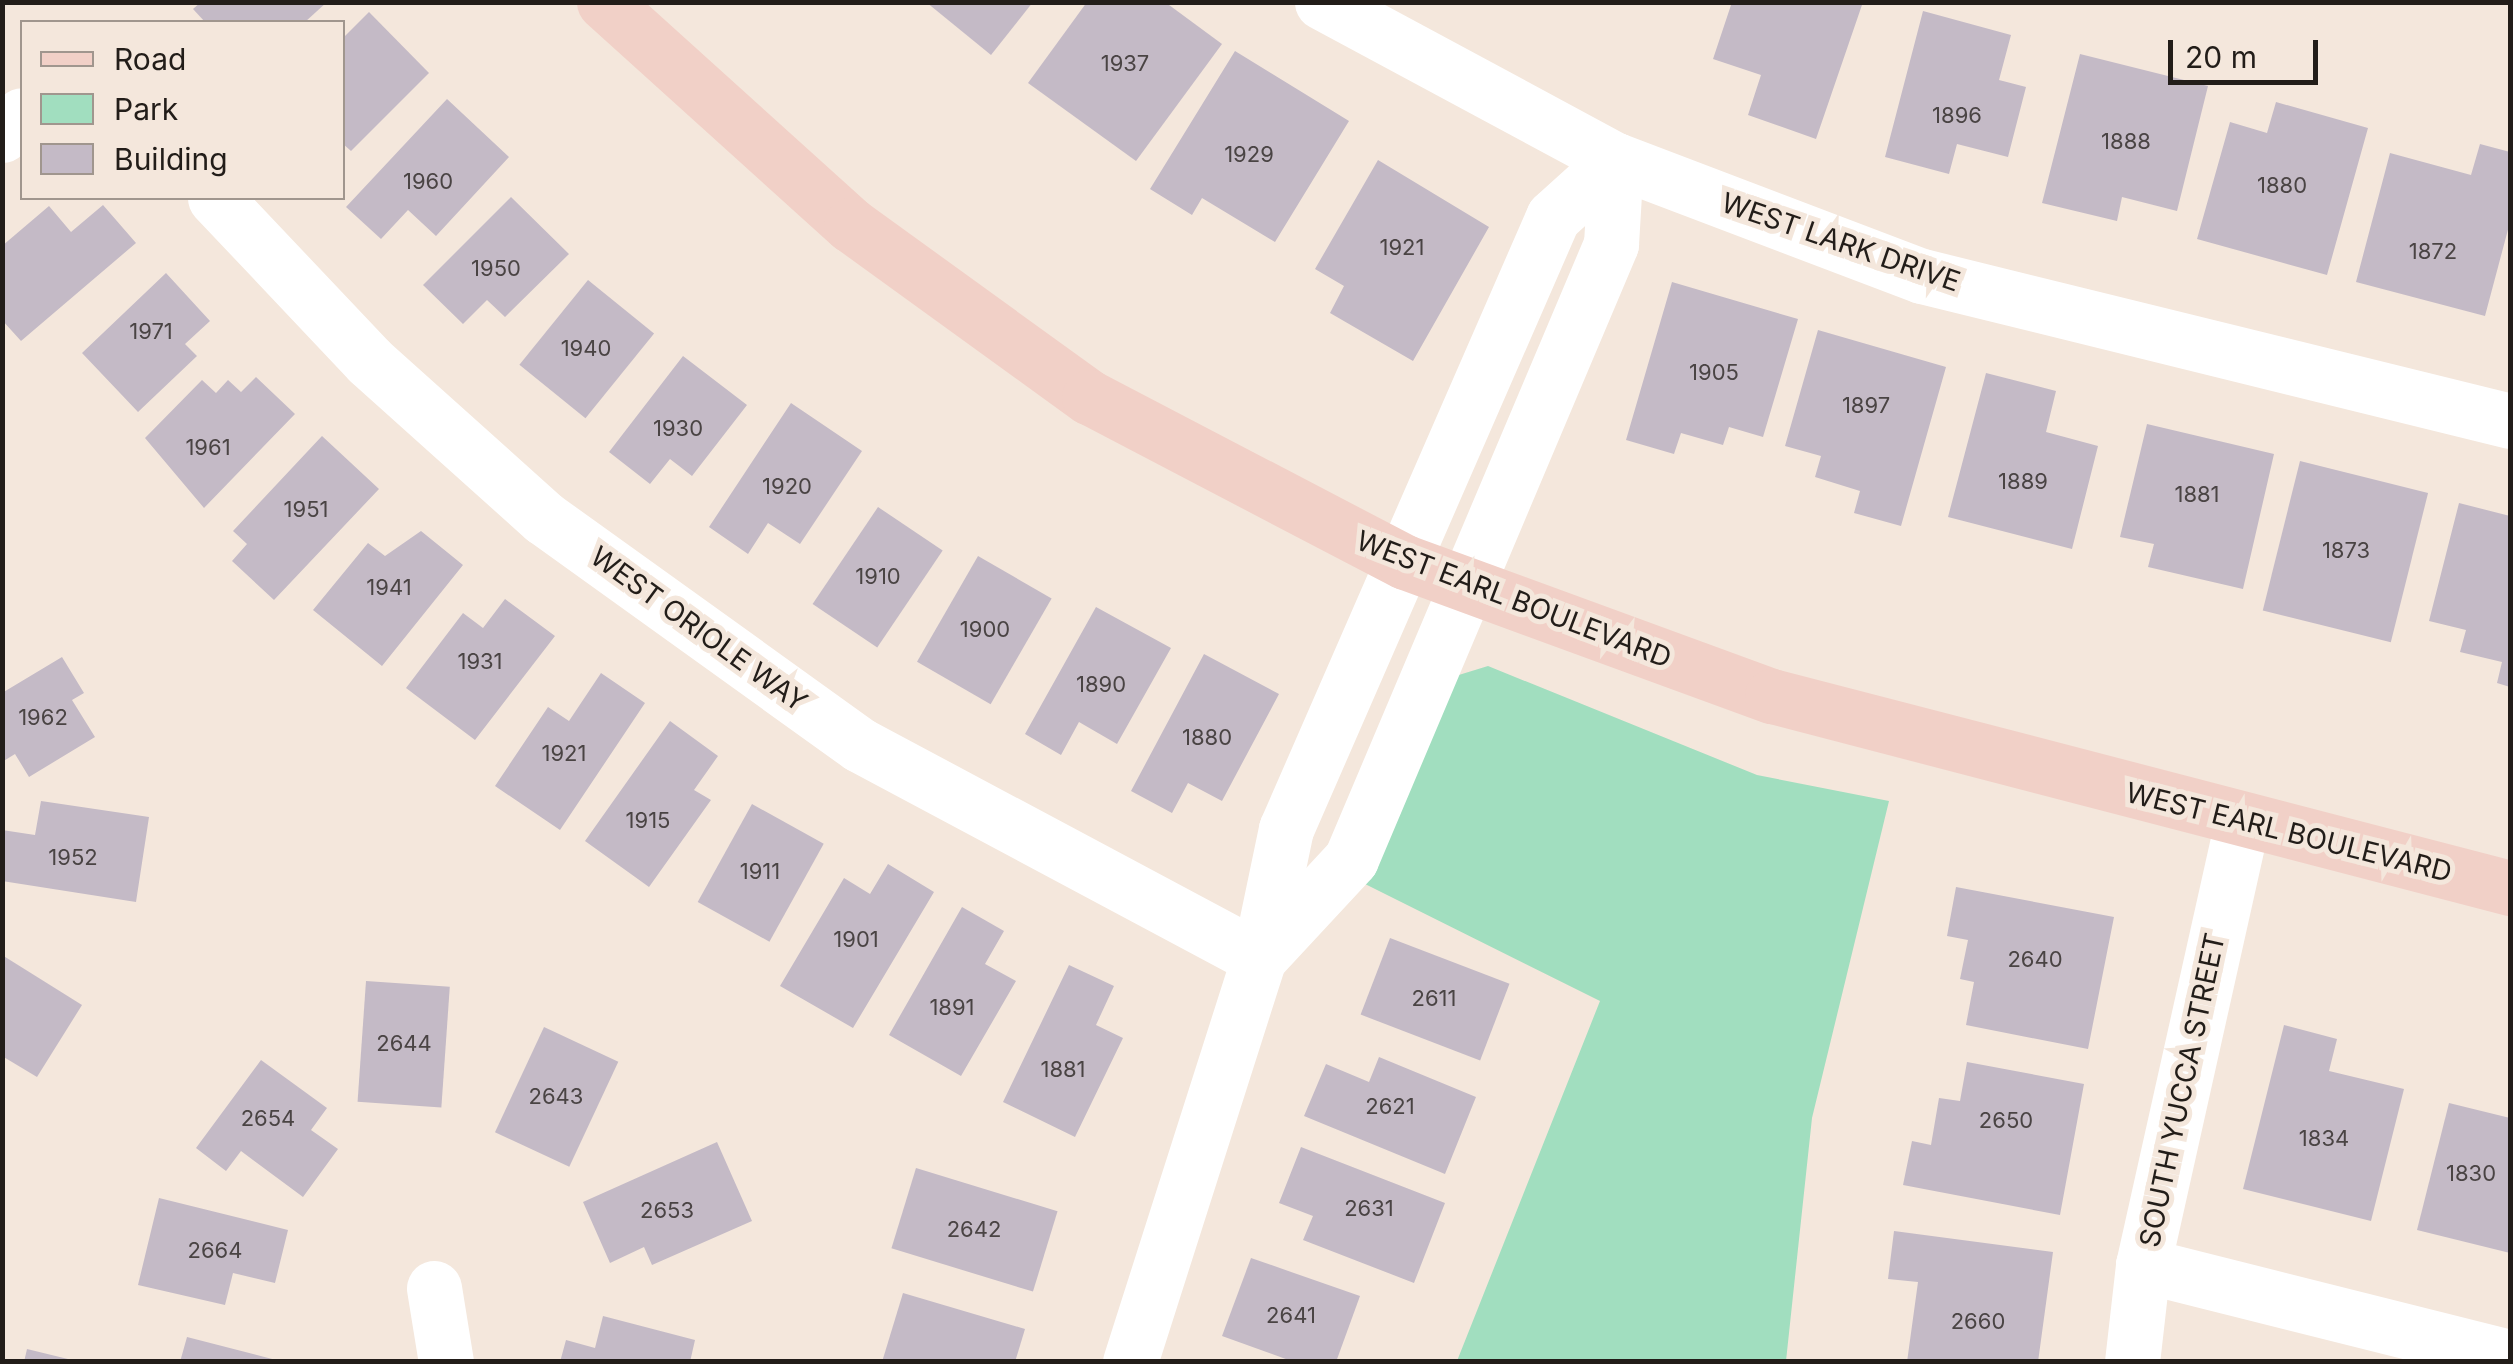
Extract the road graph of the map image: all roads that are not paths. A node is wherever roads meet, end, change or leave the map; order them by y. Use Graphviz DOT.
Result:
graph roads {
  1 [pos="604,2"];
  2 [pos="1322,2"];
  3 [pos="20,117"];
  4 [pos="2,136"];
  5 [pos="1616,160"];
  6 [pos="217,200"];
  7 [pos="2510,421"];
  8 [pos="1405,562"];
  9 [pos="1468,587"];
  10 [pos="2242,820"];
  11 [pos="2510,888"];
  12 [pos="1259,958"];
  13 [pos="2144,1264"];
  14 [pos="434,1288"];
  15 [pos="2510,1357"];
  16 [pos="446,1362"];
  17 [pos="1130,1362"];
  18 [pos="2132,1362"];
  1 -- 8 [label="street, WEST EARL BOULEVARD"];
  2 -- 5 [label="street, WEST LARK DRIVE"];
  3 -- 4 [label="street"];
  5 -- 7 [label="street, WEST LARK DRIVE"];
  5 -- 8 [label="street"];
  5 -- 9 [label="street"];
  6 -- 12 [label="street, WEST ORIOLE WAY"];
  8 -- 9 [label="street, WEST EARL BOULEVARD"];
  8 -- 12 [label="street"];
  9 -- 10 [label="street, WEST EARL BOULEVARD"];
  9 -- 12 [label="street"];
  10 -- 11 [label="street, WEST EARL BOULEVARD"];
  10 -- 13 [label="street, SOUTH YUCCA STREET"];
  12 -- 17 [label="street"];
  13 -- 15 [label="street"];
  13 -- 18 [label="street, SOUTH YUCCA STREET"];
  14 -- 16 [label="street"];
}
